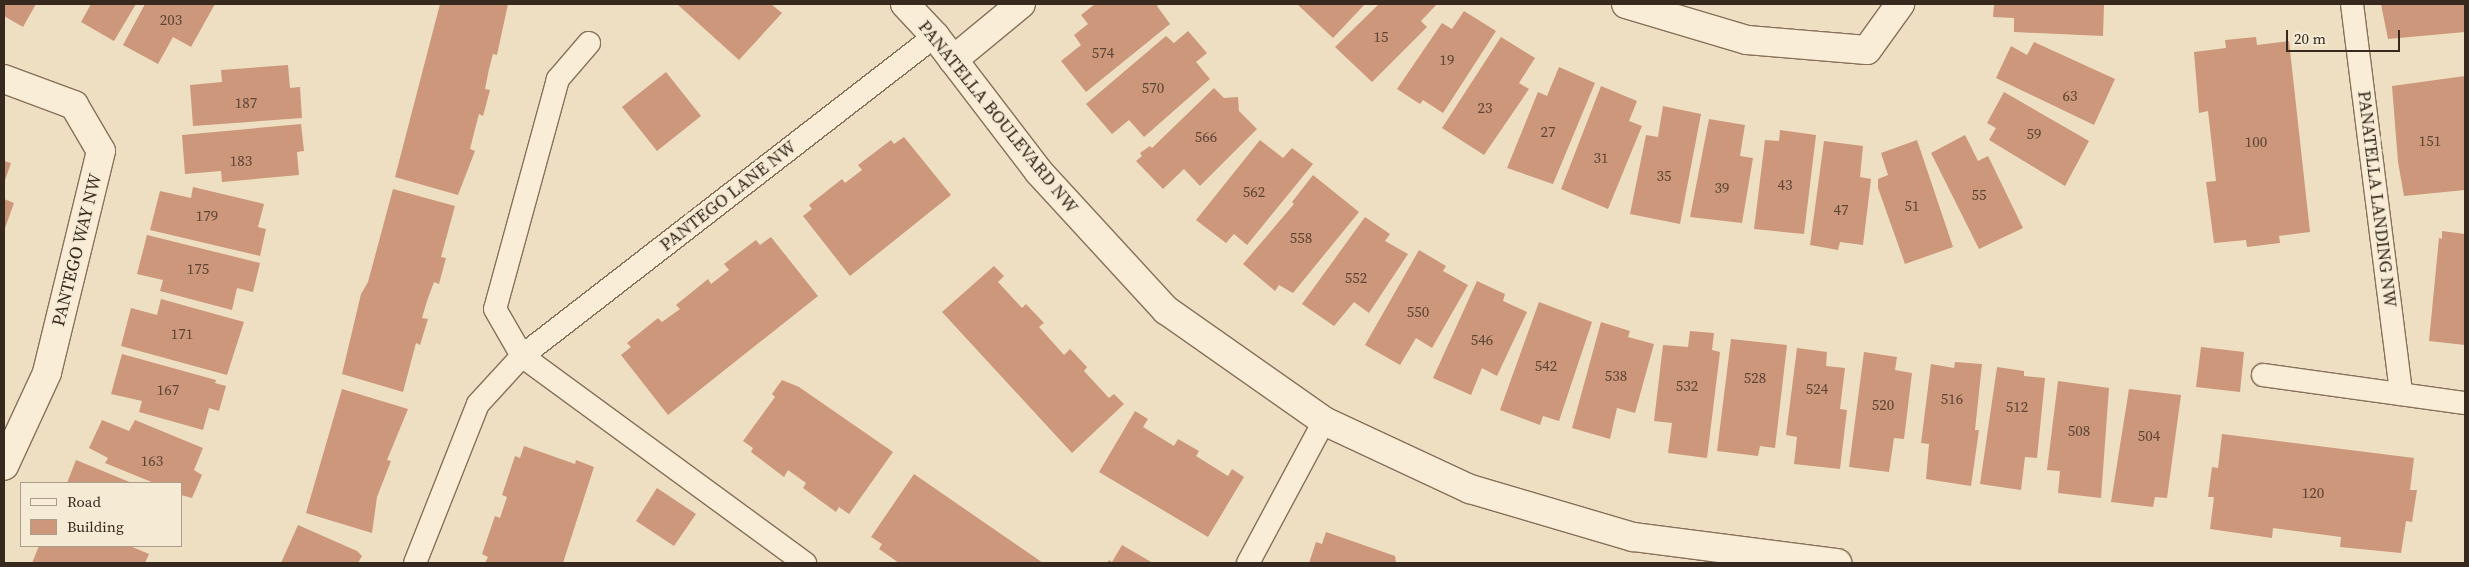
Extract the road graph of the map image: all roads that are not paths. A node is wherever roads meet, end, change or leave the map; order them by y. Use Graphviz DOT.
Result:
graph roads {
  1 [pos="1021,4"];
  2 [pos="1626,4"];
  3 [pos="1900,4"];
  4 [pos="2352,4"];
  5 [pos="914,7"];
  6 [pos="934,36"];
  7 [pos="589,43"];
  8 [pos="953,60"];
  9 [pos="4,80"];
  10 [pos="522,356"];
  11 [pos="2263,375"];
  12 [pos="2401,394"];
  13 [pos="2465,403"];
  14 [pos="1324,421"];
  15 [pos="4,466"];
  16 [pos="415,563"];
  17 [pos="805,563"];
  18 [pos="1248,563"];
  19 [pos="1838,563"];
  1 -- 8 [label="street"];
  2 -- 3 [label="street"];
  4 -- 12 [label="lane, PANATELLA LANDING NW"];
  5 -- 6 [label="street, PANATELLA BOULEVARD NW"];
  6 -- 8 [label="street, PANATELLA BOULEVARD NW"];
  6 -- 10 [label="lane, PANTEGO LANE NW"];
  7 -- 10 [label="lane"];
  8 -- 14 [label="street, PANATELLA BOULEVARD NW"];
  9 -- 15 [label="street, PANTEGO WAY NW"];
  10 -- 16 [label="lane, PANTEGO LANE NW"];
  10 -- 17 [label="lane"];
  11 -- 12 [label="lane"];
  12 -- 13 [label="lane"];
  14 -- 18 [label="lane"];
  14 -- 19 [label="street, PANATELLA BOULEVARD NW"];
}
